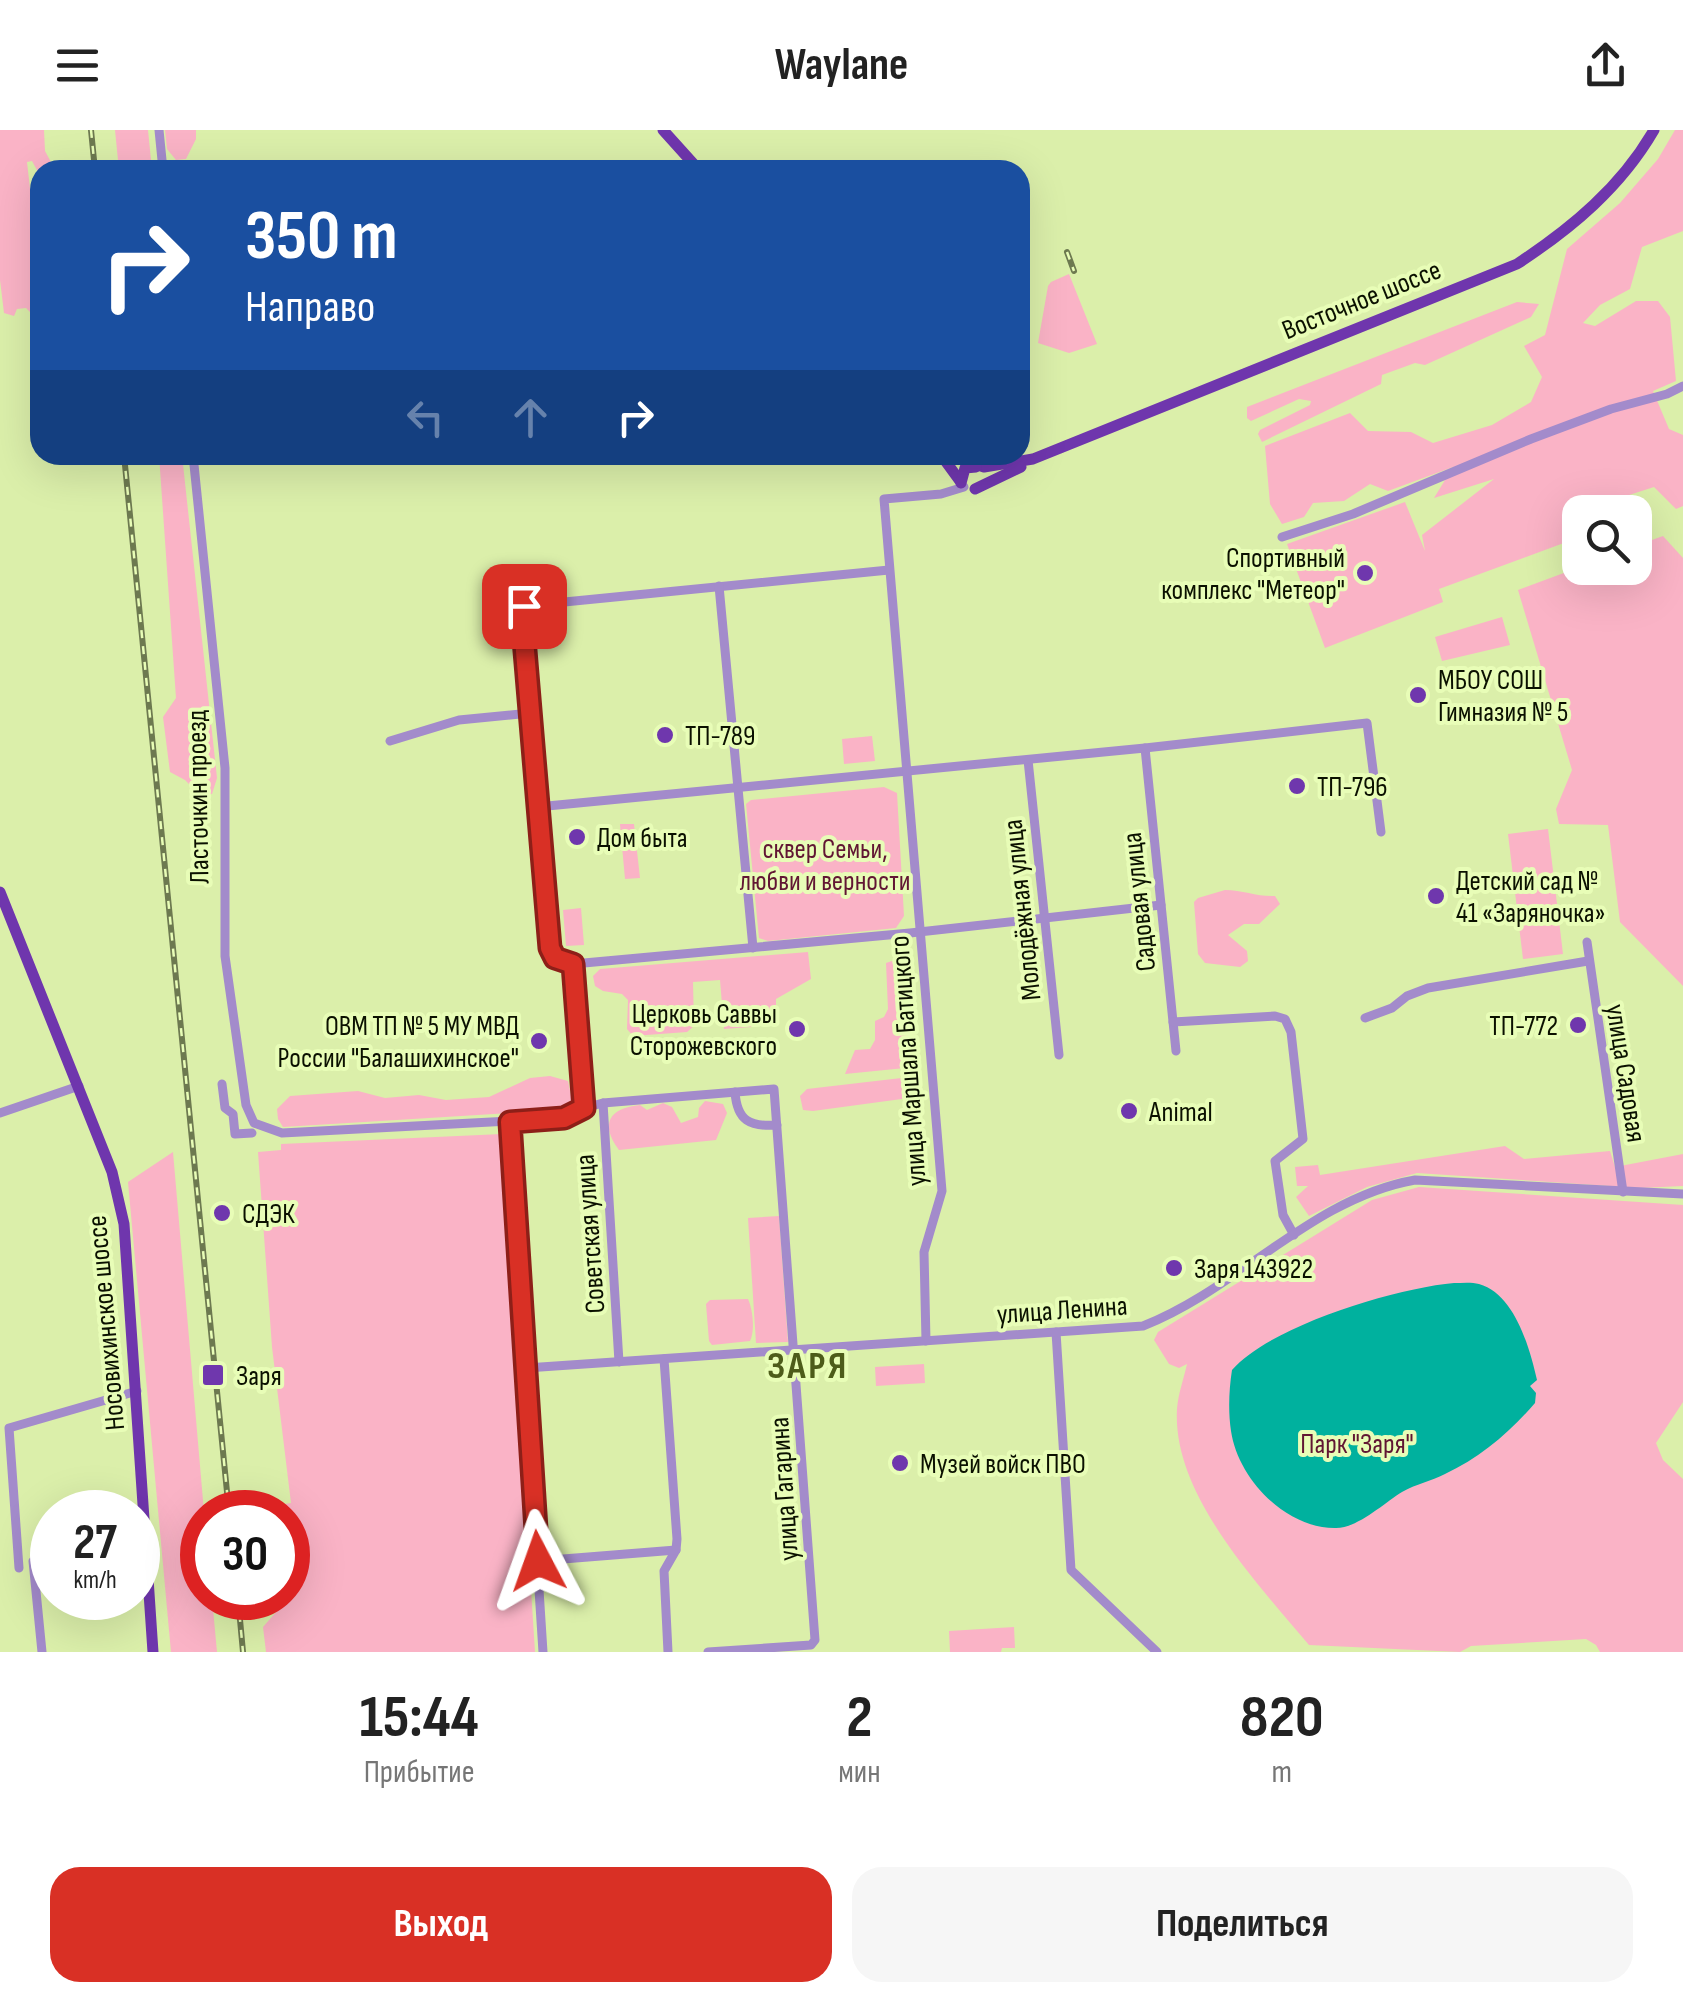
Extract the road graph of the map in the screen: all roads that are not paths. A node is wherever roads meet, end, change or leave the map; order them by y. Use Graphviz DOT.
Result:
graph roads {
  1 [pos="159,130"];
  2 [pos="664,130"];
  3 [pos="1654,130"];
  4 [pos="162,160"];
  5 [pos="690,160"];
  6 [pos="1683,386"];
  7 [pos="1044,454"];
  8 [pos="1030,458"];
  9 [pos="1030,460"];
  10 [pos="194,465"];
  11 [pos="949,465"];
  12 [pos="1007,465"];
  13 [pos="1018,465"];
  14 [pos="976,466"];
  15 [pos="967,486"];
  16 [pos="1282,537"];
  17 [pos="889,570"];
  18 [pos="719,586"];
  19 [pos="530,713"];
  20 [pos="390,741"];
  21 [pos="1144,748"];
  22 [pos="1028,760"];
  23 [pos="907,772"];
  24 [pos="738,788"];
  25 [pos="538,807"];
  26 [pos="1380,832"];
  27 [pos="0,892"];
  28 [pos="1161,905"];
  29 [pos="1045,920"];
  30 [pos="920,932"];
  31 [pos="1586,942"];
  32 [pos="753,948"];
  33 [pos="1588,961"];
  34 [pos="573,964"];
  35 [pos="1365,1018"];
  36 [pos="1173,1022"];
  37 [pos="1176,1051"];
  38 [pos="1059,1055"];
  39 [pos="222,1084"];
  40 [pos="79,1086"];
  41 [pos="734,1092"];
  42 [pos="603,1104"];
  43 [pos="584,1108"];
  44 [pos="0,1112"];
  45 [pos="510,1122"];
  46 [pos="777,1125"];
  47 [pos="252,1133"];
  48 [pos="1623,1192"];
  49 [pos="1683,1194"];
  50 [pos="1294,1234"];
  51 [pos="1056,1332"];
  52 [pos="926,1341"];
  53 [pos="794,1350"];
  54 [pos="664,1359"];
  55 [pos="619,1362"];
  56 [pos="526,1368"];
  57 [pos="138,1390"];
  58 [pos="140,1490"];
  59 [pos="676,1550"];
  60 [pos="538,1561"];
  61 [pos="19,1568"];
  62 [pos="39,1620"];
  63 [pos="149,1620"];
  64 [pos="42,1652"];
  65 [pos="153,1652"];
  66 [pos="544,1652"];
  67 [pos="668,1652"];
  68 [pos="708,1652"];
  69 [pos="1158,1652"];
  1 -- 4 [label="street"];
  2 -- 5 [label="main road"];
  3 -- 7 [label="main road, Восточное шоссе"];
  6 -- 16 [label="street"];
  7 -- 8 [label="main road, Восточное шоссе"];
  7 -- 9 [label="main road, Восточное шоссе"];
  10 -- 45 [label="street, Ласточкин проезд"];
  11 -- 15 [label="main road"];
  12 -- 14 [label="main road, Восточное шоссе"];
  13 -- 15 [label="main road, Восточное шоссе"];
  14 -- 15 [label="main road"];
  14 -- 15 [label="main road"];
  15 -- 17 [label="street, улица Маршала Батицкого"];
  17 -- 18 [label="street"];
  17 -- 23 [label="street, улица Маршала Батицкого"];
  18 -- 19 [label="street"];
  18 -- 24 [label="street"];
  19 -- 20 [label="street"];
  19 -- 25 [label="street"];
  21 -- 22 [label="street"];
  21 -- 26 [label="street"];
  21 -- 28 [label="street, Садовая улица"];
  22 -- 23 [label="street"];
  22 -- 29 [label="street, Молодёжная улица"];
  23 -- 24 [label="street"];
  23 -- 30 [label="street, улица Маршала Батицкого"];
  24 -- 25 [label="street"];
  24 -- 32 [label="street"];
  25 -- 34 [label="street"];
  27 -- 40 [label="main road, Носовихинское шоссе"];
  28 -- 29 [label="street"];
  28 -- 36 [label="street, Садовая улица"];
  29 -- 30 [label="street"];
  29 -- 38 [label="street, Молодёжная улица"];
  30 -- 32 [label="street"];
  30 -- 52 [label="street, улица Маршала Батицкого"];
  31 -- 33 [label="street, улица Садовая"];
  32 -- 34 [label="street"];
  33 -- 35 [label="street"];
  33 -- 48 [label="street, улица Садовая"];
  34 -- 43 [label="street"];
  36 -- 37 [label="street, Садовая улица"];
  36 -- 50 [label="street"];
  39 -- 47 [label="street"];
  40 -- 44 [label="street"];
  40 -- 57 [label="main road, Носовихинское шоссе"];
  41 -- 42 [label="street"];
  41 -- 46 [label="street"];
  41 -- 46 [label="street, улица Гагарина"];
  42 -- 43 [label="street"];
  42 -- 55 [label="street, Советская улица"];
  43 -- 45 [label="street"];
  45 -- 56 [label="street"];
  46 -- 53 [label="street, улица Гагарина"];
  48 -- 49 [label="street, улица Ленина"];
  48 -- 50 [label="street, улица Ленина"];
  50 -- 51 [label="street, улица Ленина"];
  51 -- 52 [label="street, улица Ленина"];
  51 -- 69 [label="street"];
  52 -- 53 [label="street, улица Ленина"];
  53 -- 54 [label="street, улица Ленина"];
  53 -- 68 [label="street, улица Гагарина"];
  54 -- 55 [label="street, улица Ленина"];
  54 -- 59 [label="street"];
  55 -- 56 [label="street, улица Ленина"];
  56 -- 60 [label="street"];
  57 -- 58 [label="main road, Носовихинское шоссе"];
  57 -- 61 [label="street"];
  59 -- 60 [label="street"];
  59 -- 67 [label="street"];
  60 -- 66 [label="street"];
  62 -- 64 [label="street"];
  63 -- 65 [label="main road, Носовихинское шоссе"];
}
